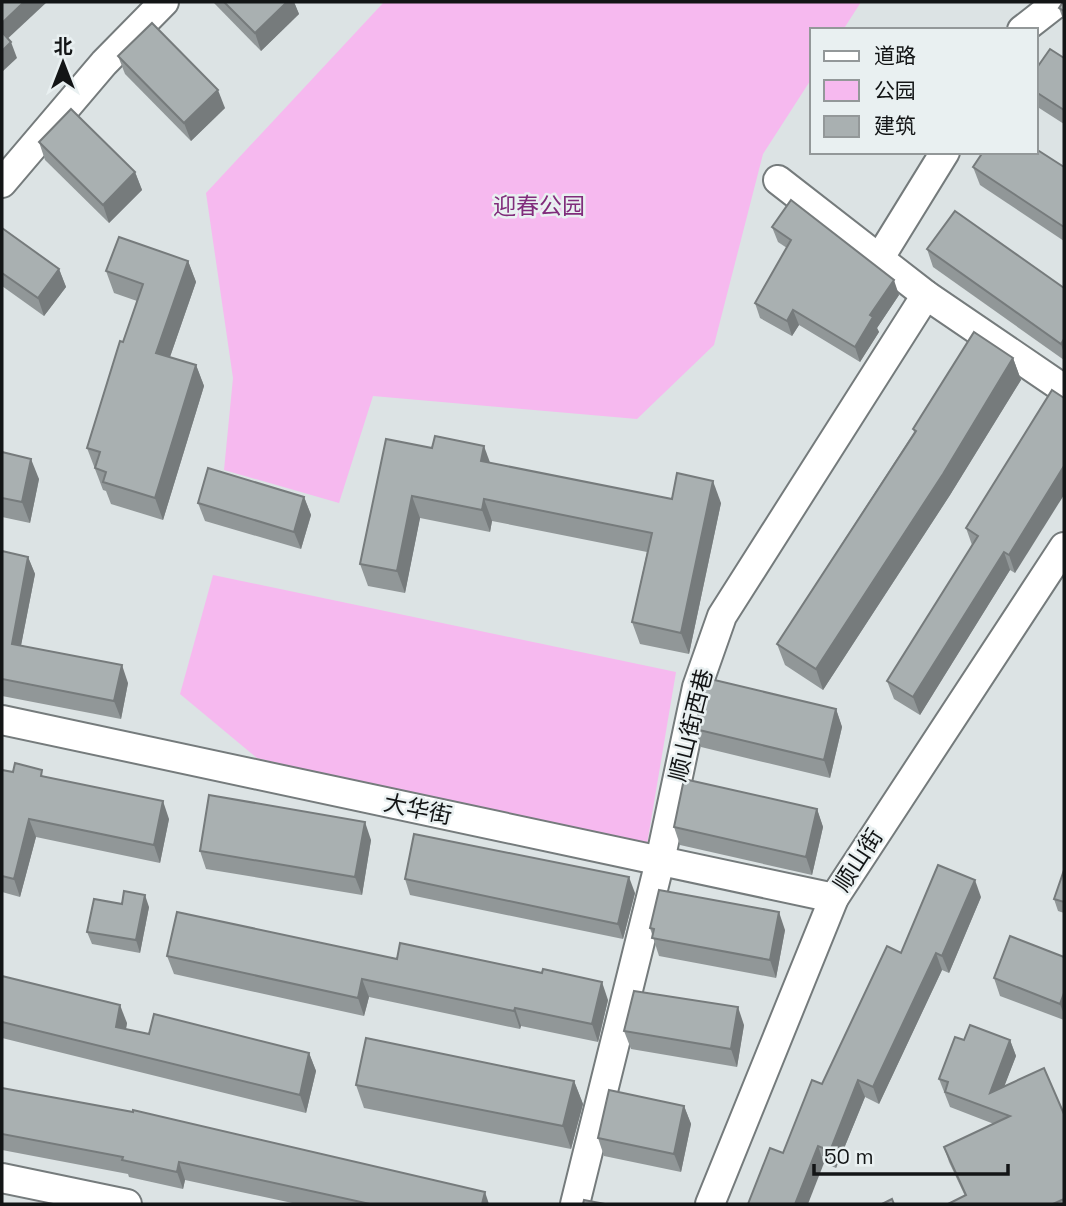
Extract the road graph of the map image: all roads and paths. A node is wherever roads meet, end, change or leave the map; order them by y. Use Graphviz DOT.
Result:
graph roads {
  1 [pos="164,2"];
  2 [pos="1058,2"];
  3 [pos="1025,28"];
  4 [pos="944,154"];
  5 [pos="778,180"];
  6 [pos="2,183"];
  7 [pos="879,259"];
  8 [pos="926,295"];
  9 [pos="1064,389"];
  10 [pos="1064,547"];
  11 [pos="2,720"];
  12 [pos="660,861"];
  13 [pos="834,898"];
  14 [pos="2,1178"];
  15 [pos="127,1204"];
  16 [pos="575,1204"];
  17 [pos="710,1204"];
  1 -- 6 [label="street"];
  2 -- 3 [label="street"];
  4 -- 7 [label="street"];
  5 -- 7 [label="street"];
  7 -- 8 [label="street"];
  8 -- 9 [label="street"];
  8 -- 12 [label="street, 顺山街西巷"];
  10 -- 13 [label="street, 顺山街"];
  11 -- 12 [label="street, 大华街"];
  12 -- 13 [label="street, 大华街"];
  12 -- 16 [label="street, 顺山街西巷"];
  13 -- 17 [label="street, 顺山街"];
  14 -- 15 [label="street"];
}
